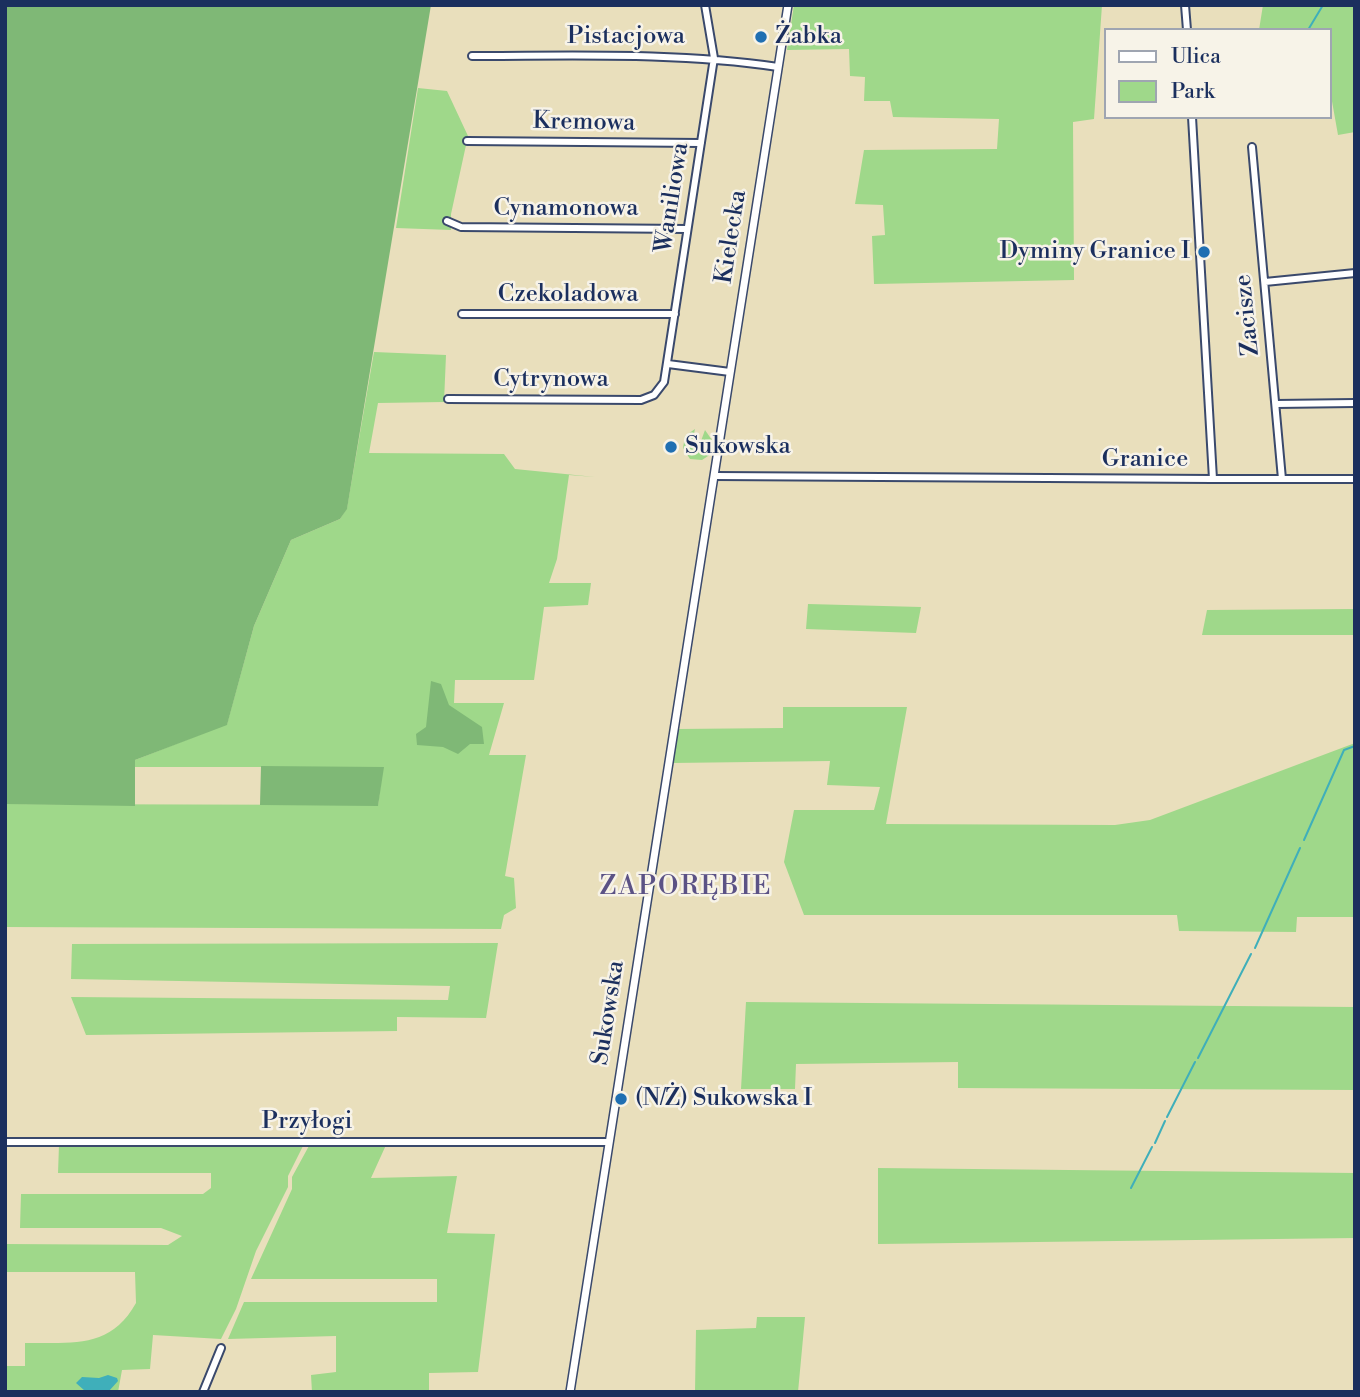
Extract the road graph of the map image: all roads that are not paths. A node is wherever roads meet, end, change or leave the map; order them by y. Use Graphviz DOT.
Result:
graph roads {
  1 [pos="705,5"];
  2 [pos="788,5"];
  3 [pos="1185,5"];
  4 [pos="1187,28"];
  5 [pos="472,56"];
  6 [pos="714,58"];
  7 [pos="778,67"];
  8 [pos="1192,119"];
  9 [pos="467,141"];
  10 [pos="701,143"];
  11 [pos="1252,147"];
  12 [pos="447,221"];
  13 [pos="687,229"];
  14 [pos="1355,273"];
  15 [pos="1265,282"];
  16 [pos="462,314"];
  17 [pos="675,314"];
  18 [pos="668,364"];
  19 [pos="730,372"];
  20 [pos="654,395"];
  21 [pos="448,399"];
  22 [pos="1355,403"];
  23 [pos="1276,404"];
  24 [pos="715,476"];
  25 [pos="1213,479"];
  26 [pos="1282,479"];
  27 [pos="1355,479"];
  28 [pos="5,1142"];
  29 [pos="608,1142"];
  30 [pos="222,1348"];
  31 [pos="203,1392"];
  32 [pos="570,1392"];
  1 -- 6 [label="street, Waniliowa"];
  2 -- 7 [label="street, Kielecka"];
  3 -- 4 [label="street"];
  5 -- 6 [label="street, Pistacjowa"];
  6 -- 7 [label="street, Pistacjowa"];
  6 -- 10 [label="street, Waniliowa"];
  7 -- 19 [label="street, Kielecka"];
  8 -- 25 [label="street, Granice"];
  9 -- 10 [label="street, Kremowa"];
  10 -- 13 [label="street, Waniliowa"];
  11 -- 15 [label="street, Zacisze"];
  12 -- 13 [label="street, Cynamonowa"];
  13 -- 17 [label="street, Waniliowa"];
  14 -- 15 [label="street"];
  15 -- 23 [label="street, Zacisze"];
  16 -- 17 [label="street, Czekoladowa"];
  17 -- 18 [label="street, Waniliowa"];
  18 -- 19 [label="street"];
  18 -- 20 [label="street, Waniliowa"];
  19 -- 24 [label="street, Kielecka"];
  20 -- 21 [label="street, Cytrynowa"];
  22 -- 23 [label="street"];
  23 -- 26 [label="street, Zacisze"];
  24 -- 25 [label="street, Granice"];
  24 -- 29 [label="street, Sukowska"];
  25 -- 26 [label="street"];
  26 -- 27 [label="street"];
  28 -- 29 [label="street, Przyłogi"];
  29 -- 32 [label="street, Sukowska"];
  30 -- 31 [label="street"];
}
